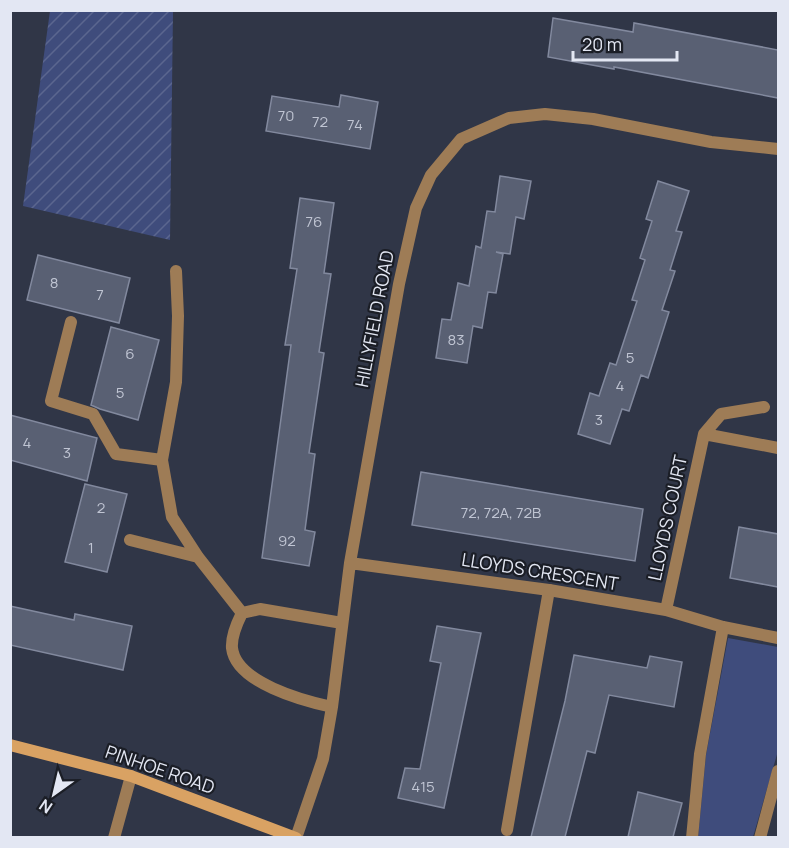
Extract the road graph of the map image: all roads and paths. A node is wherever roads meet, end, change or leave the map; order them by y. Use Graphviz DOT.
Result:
graph roads {
  1 [pos="778,149"];
  2 [pos="176,271"];
  3 [pos="71,322"];
  4 [pos="764,407"];
  5 [pos="704,434"];
  6 [pos="778,448"];
  7 [pos="162,460"];
  8 [pos="130,540"];
  9 [pos="198,557"];
  10 [pos="350,563"];
  11 [pos="549,590"];
  12 [pos="666,610"];
  13 [pos="242,613"];
  14 [pos="342,623"];
  15 [pos="723,627"];
  16 [pos="778,638"];
  17 [pos="332,707"];
  18 [pos="10,745"];
  19 [pos="778,771"];
  20 [pos="131,776"];
  21 [pos="507,830"];
  22 [pos="114,837"];
  23 [pos="296,837"];
  24 [pos="692,837"];
  25 [pos="760,837"];
  1 -- 10 [label="street, HILLYFIELD ROAD"];
  2 -- 7 [label="street"];
  3 -- 7 [label="street"];
  4 -- 5 [label="street, LLOYDS COURT"];
  5 -- 6 [label="street, LLOYDS COURT"];
  5 -- 12 [label="street, LLOYDS COURT"];
  7 -- 9 [label="street"];
  8 -- 9 [label="street"];
  9 -- 13 [label="street"];
  10 -- 11 [label="street, LLOYDS CRESCENT"];
  10 -- 14 [label="street, HILLYFIELD ROAD"];
  11 -- 12 [label="street, LLOYDS CRESCENT"];
  11 -- 21 [label="street"];
  12 -- 15 [label="street, LLOYDS CRESCENT"];
  13 -- 14 [label="street"];
  13 -- 17 [label="street"];
  14 -- 17 [label="street, HILLYFIELD ROAD"];
  15 -- 16 [label="street, LLOYDS CRESCENT"];
  15 -- 24 [label="street"];
  17 -- 23 [label="street, HILLYFIELD ROAD"];
  18 -- 20 [label="main road, PINHOE ROAD"];
  19 -- 25 [label="street"];
  20 -- 22 [label="street"];
  20 -- 23 [label="main road, PINHOE ROAD"];
}
